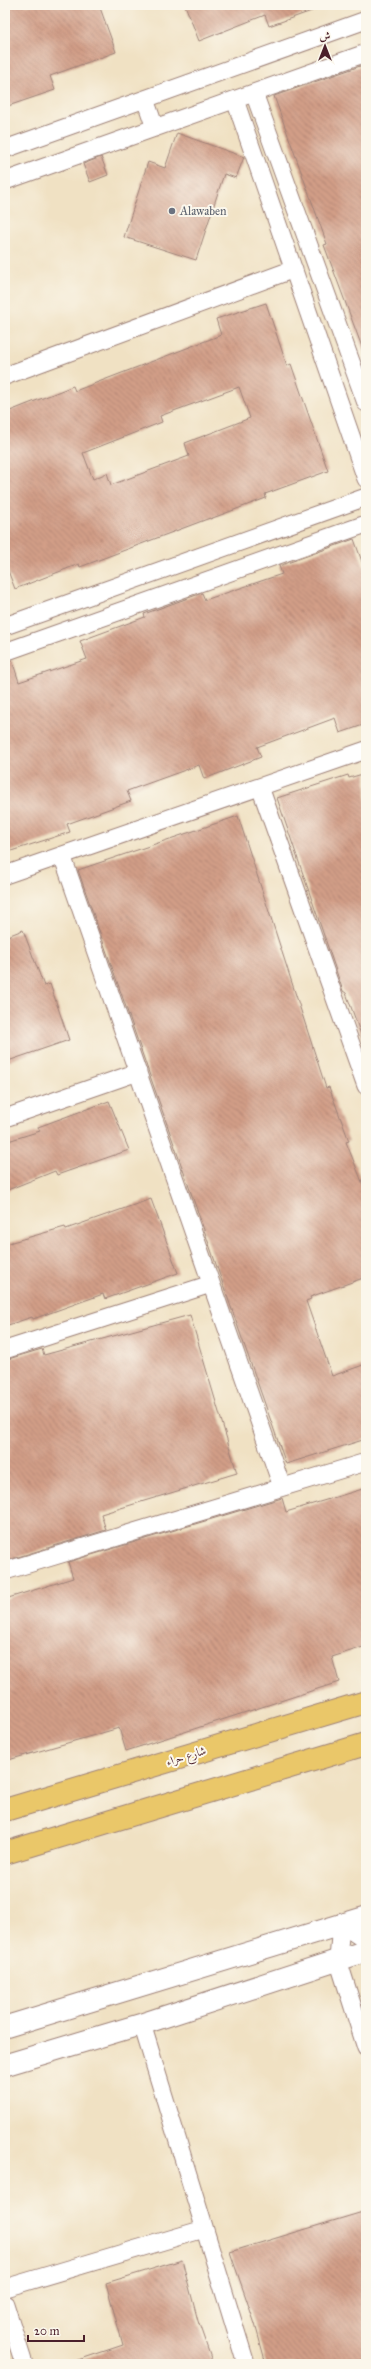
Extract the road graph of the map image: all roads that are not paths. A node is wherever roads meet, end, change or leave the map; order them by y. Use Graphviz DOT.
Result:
graph roads {
  1 [pos="366,20"];
  2 [pos="366,53"];
  3 [pos="254,93"];
  4 [pos="145,99"];
  5 [pos="235,100"];
  6 [pos="155,128"];
  7 [pos="5,149"];
  8 [pos="5,181"];
  9 [pos="294,269"];
  10 [pos="5,376"];
  11 [pos="366,403"];
  12 [pos="366,479"];
  13 [pos="366,497"];
  14 [pos="366,524"];
  15 [pos="6,621"];
  16 [pos="7,649"];
  17 [pos="366,750"];
  18 [pos="260,787"];
  19 [pos="62,855"];
  20 [pos="5,875"];
  21 [pos="138,1072"];
  22 [pos="366,1086"];
  23 [pos="5,1118"];
  24 [pos="212,1284"];
  25 [pos="5,1350"];
  26 [pos="366,1462"];
  27 [pos="282,1487"];
  28 [pos="5,1572"];
  29 [pos="366,1702"];
  30 [pos="366,1744"];
  31 [pos="5,1810"];
  32 [pos="5,1853"];
  33 [pos="366,1917"];
  34 [pos="341,1924"];
  35 [pos="366,1941"];
  36 [pos="366,1950"];
  37 [pos="338,1960"];
  38 [pos="142,2024"];
  39 [pos="5,2027"];
  40 [pos="366,2048"];
  41 [pos="5,2065"];
  42 [pos="204,2229"];
  43 [pos="5,2288"];
  44 [pos="5,2304"];
  45 [pos="24,2364"];
  46 [pos="246,2364"];
  1 -- 4 [label="street"];
  2 -- 3 [label="street"];
  3 -- 5 [label="street"];
  3 -- 11 [label="street"];
  4 -- 6 [label="street"];
  4 -- 7 [label="street"];
  5 -- 6 [label="street"];
  5 -- 9 [label="street"];
  6 -- 8 [label="street"];
  9 -- 10 [label="street"];
  9 -- 12 [label="street"];
  13 -- 15 [label="street"];
  14 -- 16 [label="street"];
  15 -- 16 [label="street"];
  17 -- 18 [label="street"];
  18 -- 19 [label="street"];
  18 -- 22 [label="street"];
  19 -- 20 [label="street"];
  19 -- 21 [label="street"];
  21 -- 23 [label="street"];
  21 -- 24 [label="street"];
  24 -- 25 [label="street"];
  24 -- 27 [label="street"];
  26 -- 27 [label="street"];
  27 -- 28 [label="street"];
  29 -- 31 [label="main road, شارع حراء"];
  30 -- 32 [label="main road"];
  33 -- 34 [label="street"];
  34 -- 35 [label="street"];
  34 -- 37 [label="street"];
  34 -- 39 [label="street"];
  36 -- 37 [label="street"];
  37 -- 38 [label="street"];
  37 -- 40 [label="street"];
  38 -- 41 [label="street"];
  38 -- 42 [label="street"];
  42 -- 43 [label="street"];
  42 -- 46 [label="street"];
  44 -- 45 [label="street"];
}
